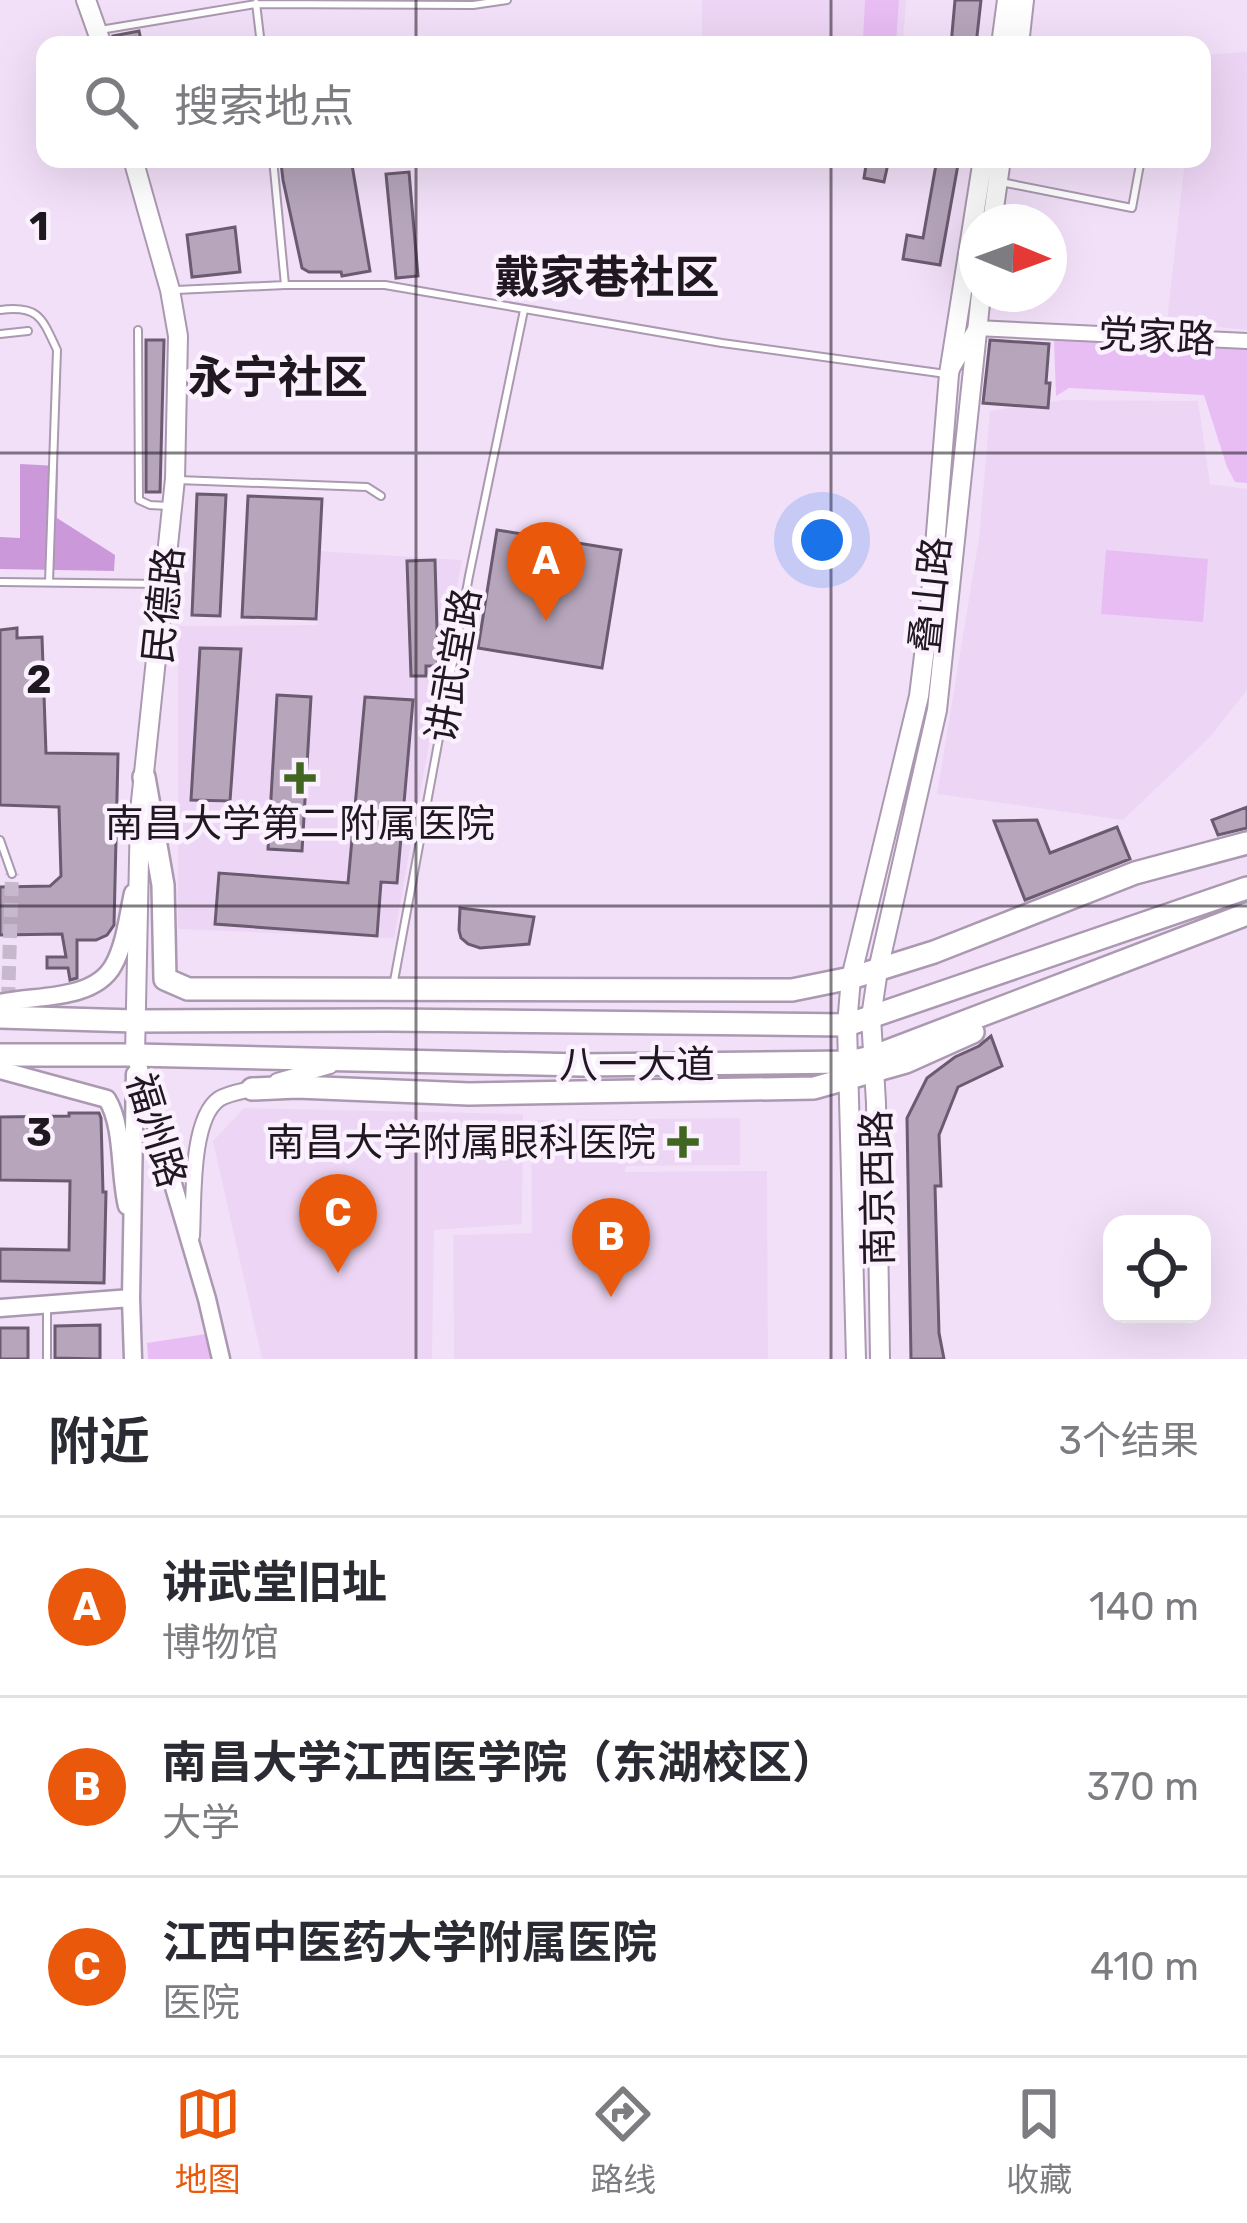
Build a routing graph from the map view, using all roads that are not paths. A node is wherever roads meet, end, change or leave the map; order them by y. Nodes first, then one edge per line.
1 (86, 0) edge
2 (508, 0) edge
3 (1007, 0) edge
4 (1024, 0) edge
5 (256, 2) edge
6 (99, 36) edge
7 (109, 36) edge
8 (259, 36) edge
9 (1002, 36) edge
10 (1020, 36) edge
11 (136, 168) edge
12 (273, 168) edge
13 (982, 168) edge
14 (1000, 168) edge
15 (1140, 168) edge
16 (998, 182) junction
17 (995, 204) edge
18 (285, 285) junction
19 (170, 290) junction
20 (0, 310) edge
21 (524, 310) junction
22 (978, 312) edge
23 (976, 328) junction
24 (137, 330) dead end
25 (28, 331) dead end
26 (0, 334) edge
27 (1247, 340) edge
28 (950, 374) junction
29 (175, 479) junction
30 (380, 496) dead end
31 (172, 506) junction
32 (0, 582) edge
33 (49, 582) junction
34 (166, 584) junction
35 (144, 777) junction
36 (0, 840) edge
37 (1247, 843) edge
38 (139, 868) junction
39 (12, 874) dead end
40 (1247, 888) edge
41 (1247, 914) edge
42 (1247, 928) edge
43 (878, 970) junction
44 (851, 978) junction
45 (393, 989) junction
46 (0, 1003) edge
47 (0, 1017) edge
48 (871, 1017) junction
49 (387, 1020) junction
50 (134, 1021) junction
51 (847, 1025) junction
52 (0, 1055) edge
53 (135, 1055) junction
54 (352, 1060) junction
55 (873, 1064) junction
56 (0, 1070) edge
57 (848, 1070) junction
58 (252, 1088) junction
59 (133, 1230) junction
60 (192, 1247) junction
61 (131, 1298) junction
62 (47, 1304) junction
63 (0, 1308) edge
64 (884, 1353) edge
65 (47, 1359) edge
66 (134, 1359) edge
67 (221, 1359) edge
68 (856, 1359) edge

1 - 6 main road
2 - 5 lane
3 - 9 main road
4 - 10 main road
5 - 7 lane
5 - 8 lane
11 - 19 main road, 民德路
12 - 18 lane
13 - 28 main road, 叠山路
14 - 16 main road
15 - 16 lane
16 - 17 main road
18 - 19 lane
18 - 21 lane
19 - 29 main road, 民德路
20 - 33 lane
21 - 28 lane
21 - 45 lane, 讲武堂路
22 - 23 main road, 叠山路
23 - 27 street, 党家路
23 - 28 street
23 - 43 main road, 叠山路
24 - 31 lane
25 - 26 lane
28 - 44 main road, 叠山路
29 - 30 lane
29 - 31 main road, 民德路
31 - 34 main road, 民德路
32 - 33 lane
33 - 34 lane
34 - 35 main road, 民德路
35 - 38 main road, 民德路
35 - 45 highway
36 - 39 lane
37 - 43 highway
38 - 46 street
38 - 50 main road, 民德路
40 - 48 highway, 八一大道
41 - 55 highway, 八一大道
42 - 55 highway
43 - 44 highway
43 - 48 main road, 叠山路
44 - 45 highway
44 - 51 main road, 叠山路
45 - 49 lane, 讲武堂路
47 - 50 highway, 八一大道
48 - 51 highway, 八一大道
48 - 55 main road, 南京西路
49 - 50 highway, 八一大道
49 - 51 highway, 八一大道
50 - 53 main road, 民德路
51 - 57 main road, 南京西路
52 - 53 highway, 八一大道
53 - 54 highway, 八一大道
53 - 59 street, 福州路
53 - 60 street, 福州路
54 - 57 highway, 八一大道
54 - 58 street
55 - 57 highway, 八一大道
55 - 64 main road, 南京西路
56 - 59 street
57 - 58 highway
57 - 68 main road, 南京西路
58 - 60 street
59 - 61 street, 福州路
60 - 67 street, 福州路
61 - 62 street
61 - 66 street, 福州路
62 - 63 street
62 - 65 lane

